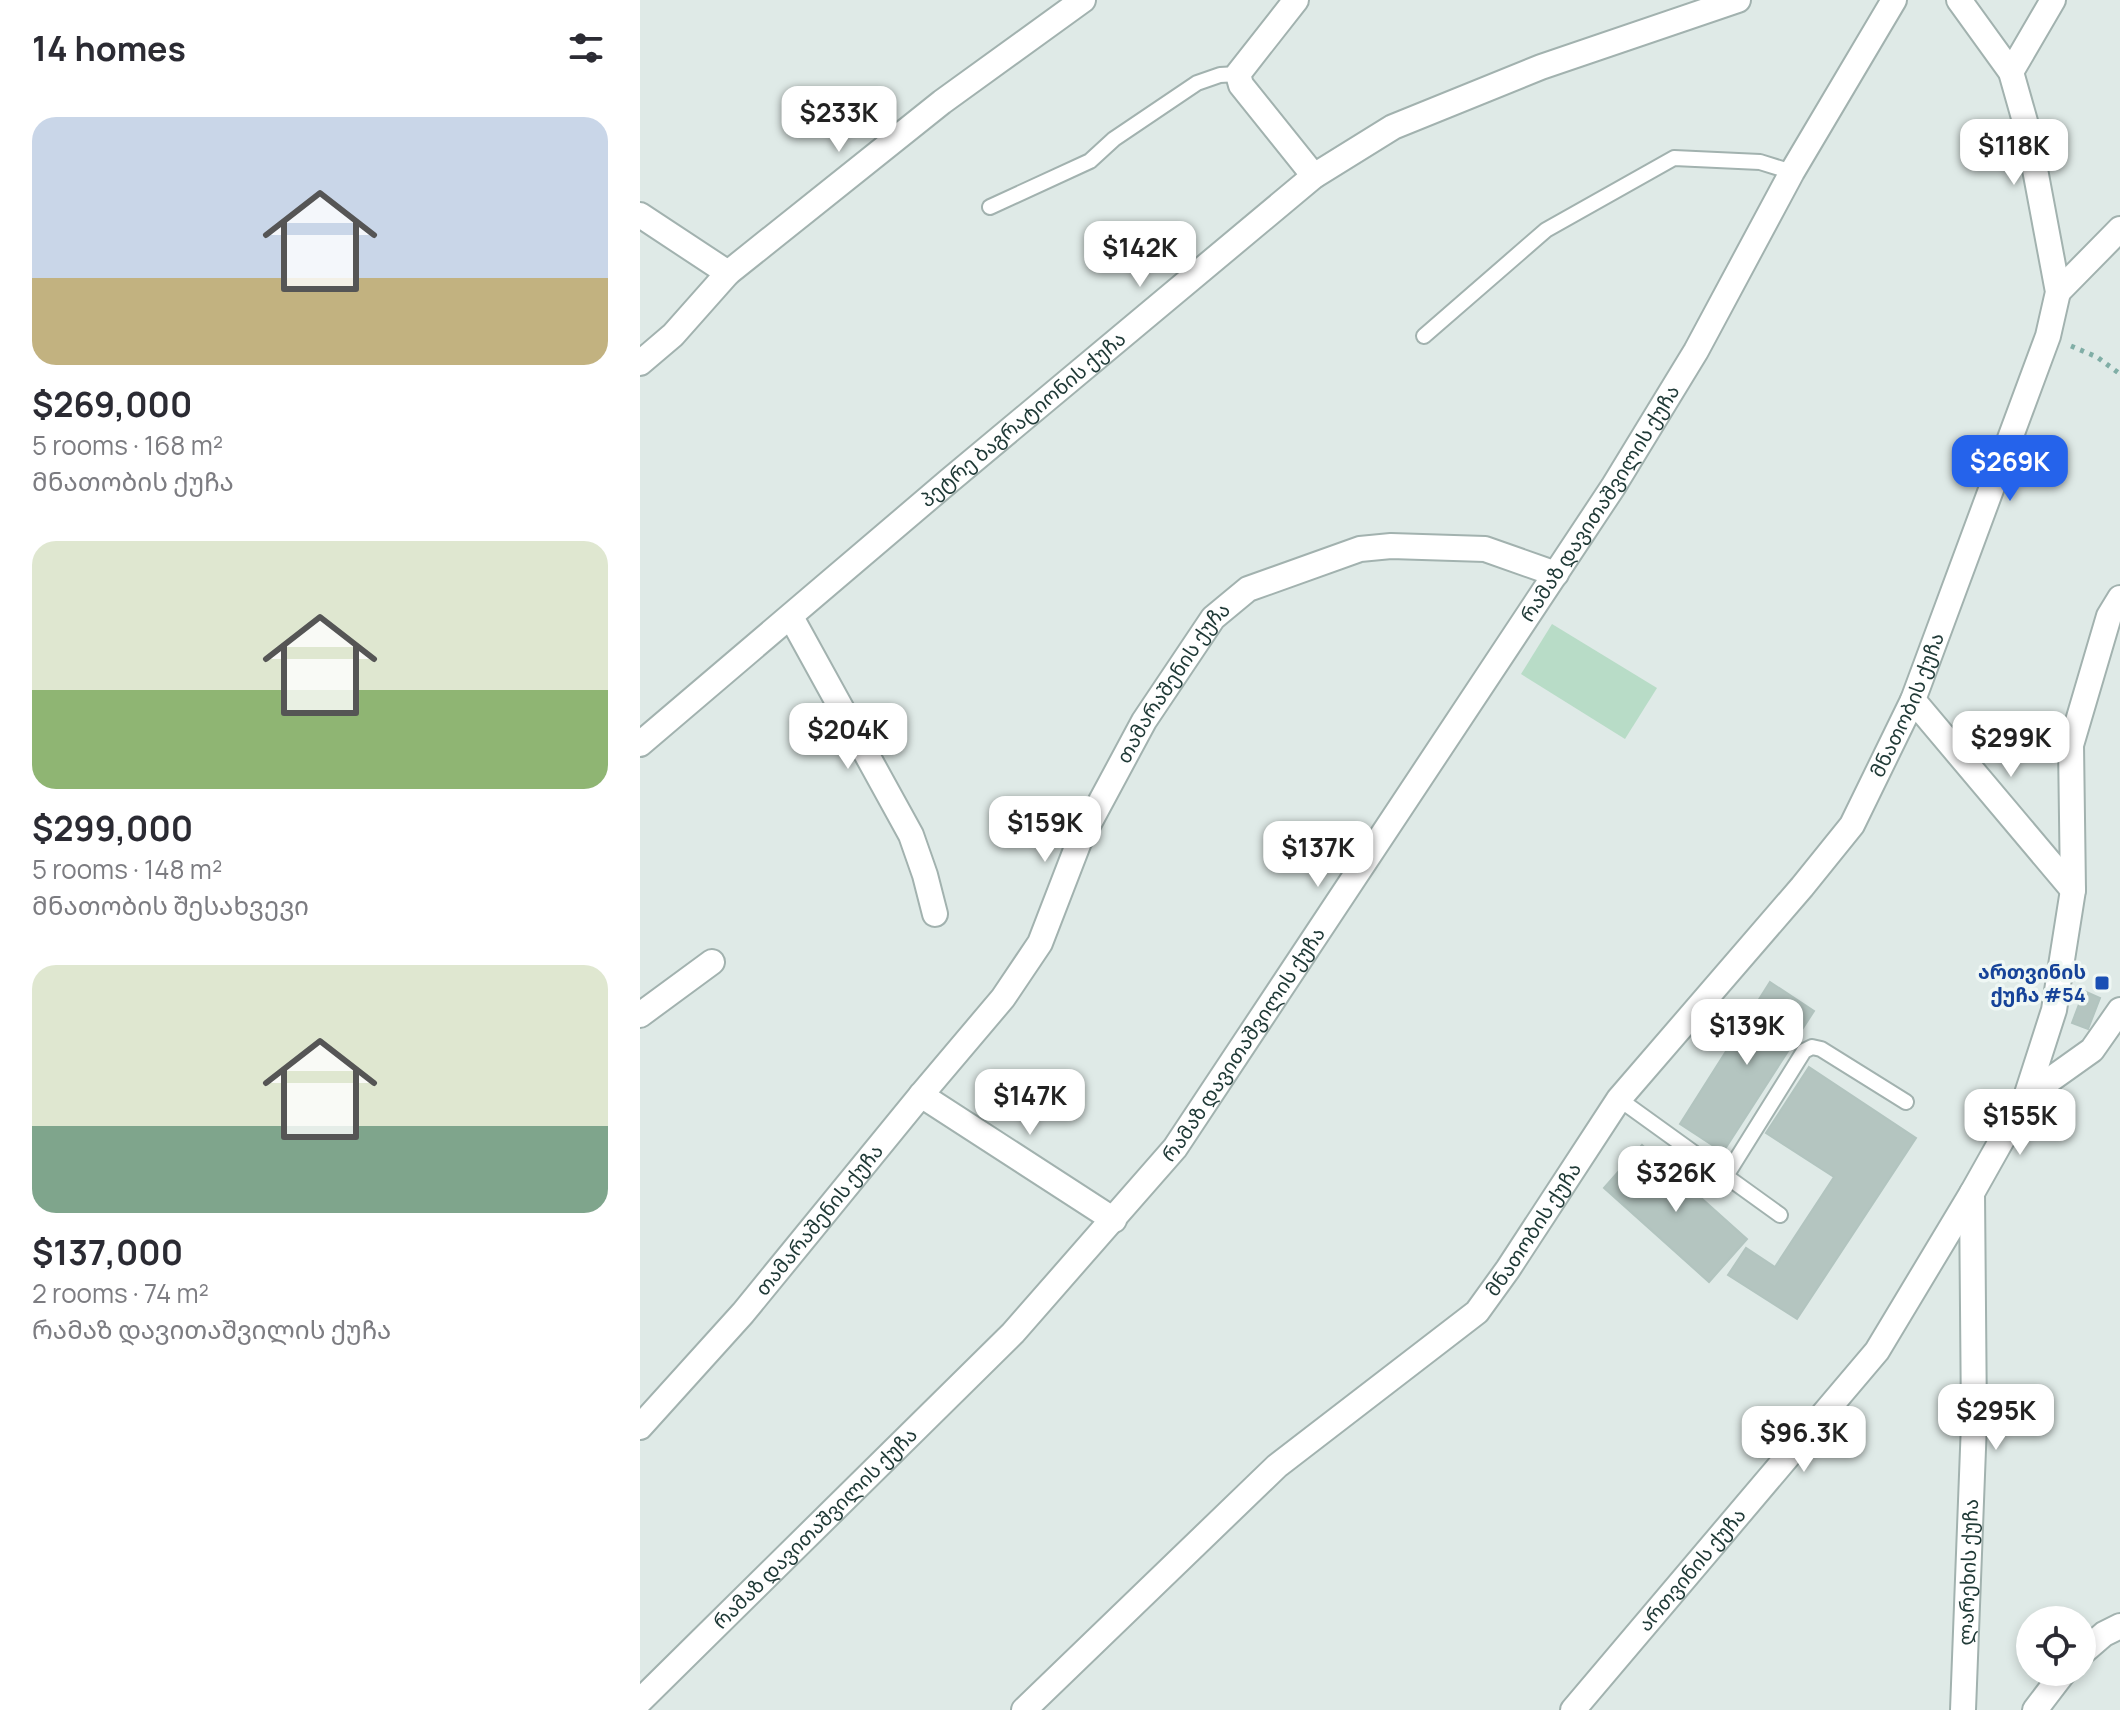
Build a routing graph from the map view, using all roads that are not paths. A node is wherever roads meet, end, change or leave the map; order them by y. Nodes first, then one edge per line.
1 (1083, 0) edge
2 (1296, 0) edge
3 (1738, 0) edge
4 (1894, 0) edge
5 (1959, 0) edge
6 (2053, 0) edge
7 (2011, 72) junction
8 (1238, 74) junction
9 (1792, 172) junction
10 (1314, 176) junction
11 (990, 207) dead end
12 (640, 215) edge
13 (2120, 229) edge
14 (728, 273) junction
15 (2058, 292) junction
16 (1424, 336) dead end
17 (640, 363) edge
18 (1556, 574) junction
19 (2120, 598) edge
20 (791, 617) junction
21 (1913, 700) junction
22 (640, 744) edge
23 (2073, 890) junction
24 (935, 914) dead end
25 (712, 962) dead end
26 (2120, 1010) edge
27 (640, 1015) edge
28 (921, 1095) junction
29 (2026, 1097) junction
30 (1619, 1099) junction
31 (1906, 1102) dead end
32 (1726, 1176) junction
33 (1972, 1193) junction
34 (1780, 1215) dead end
35 (1114, 1220) junction
36 (640, 1427) edge
37 (2120, 1626) edge
38 (2096, 1641) edge
39 (2053, 1686) edge
40 (640, 1701) edge
41 (1024, 1710) edge
42 (1573, 1710) edge
43 (1963, 1710) edge
44 (2035, 1710) edge

1 - 14 street
2 - 8 street
3 - 10 street, პეტრე ბაგრატიონის ქუჩა
4 - 9 street, რამაზ დავითაშვილის ქუჩა
5 - 7 street
6 - 7 street
7 - 15 street
8 - 10 street
8 - 11 lane
9 - 16 lane
9 - 18 street, რამაზ დავითაშვილის ქუჩა
10 - 20 street, პეტრე ბაგრატიონის ქუჩა
12 - 14 street
13 - 15 street
14 - 17 street
15 - 21 street, მნათობის ქუჩა
18 - 28 street, თამარაშენის ქუჩა
18 - 35 street, რამაზ დავითაშვილის ქუჩა
19 - 23 street
20 - 22 street, პეტრე ბაგრატიონის ქუჩა
20 - 24 street
21 - 23 street
21 - 30 street, მნათობის ქუჩა
23 - 29 street
25 - 27 street
26 - 29 street
28 - 35 street
28 - 36 street, თამარაშენის ქუჩა
29 - 33 street, ართვინის ქუჩა
30 - 32 lane
30 - 41 street, მნათობის ქუჩა
31 - 32 lane
32 - 34 lane
33 - 42 street, ართვინის ქუჩა
33 - 43 street, ლარეხის ქუჩა
35 - 40 street, რამაზ დავითაშვილის ქუჩა
37 - 38 street
39 - 44 street

